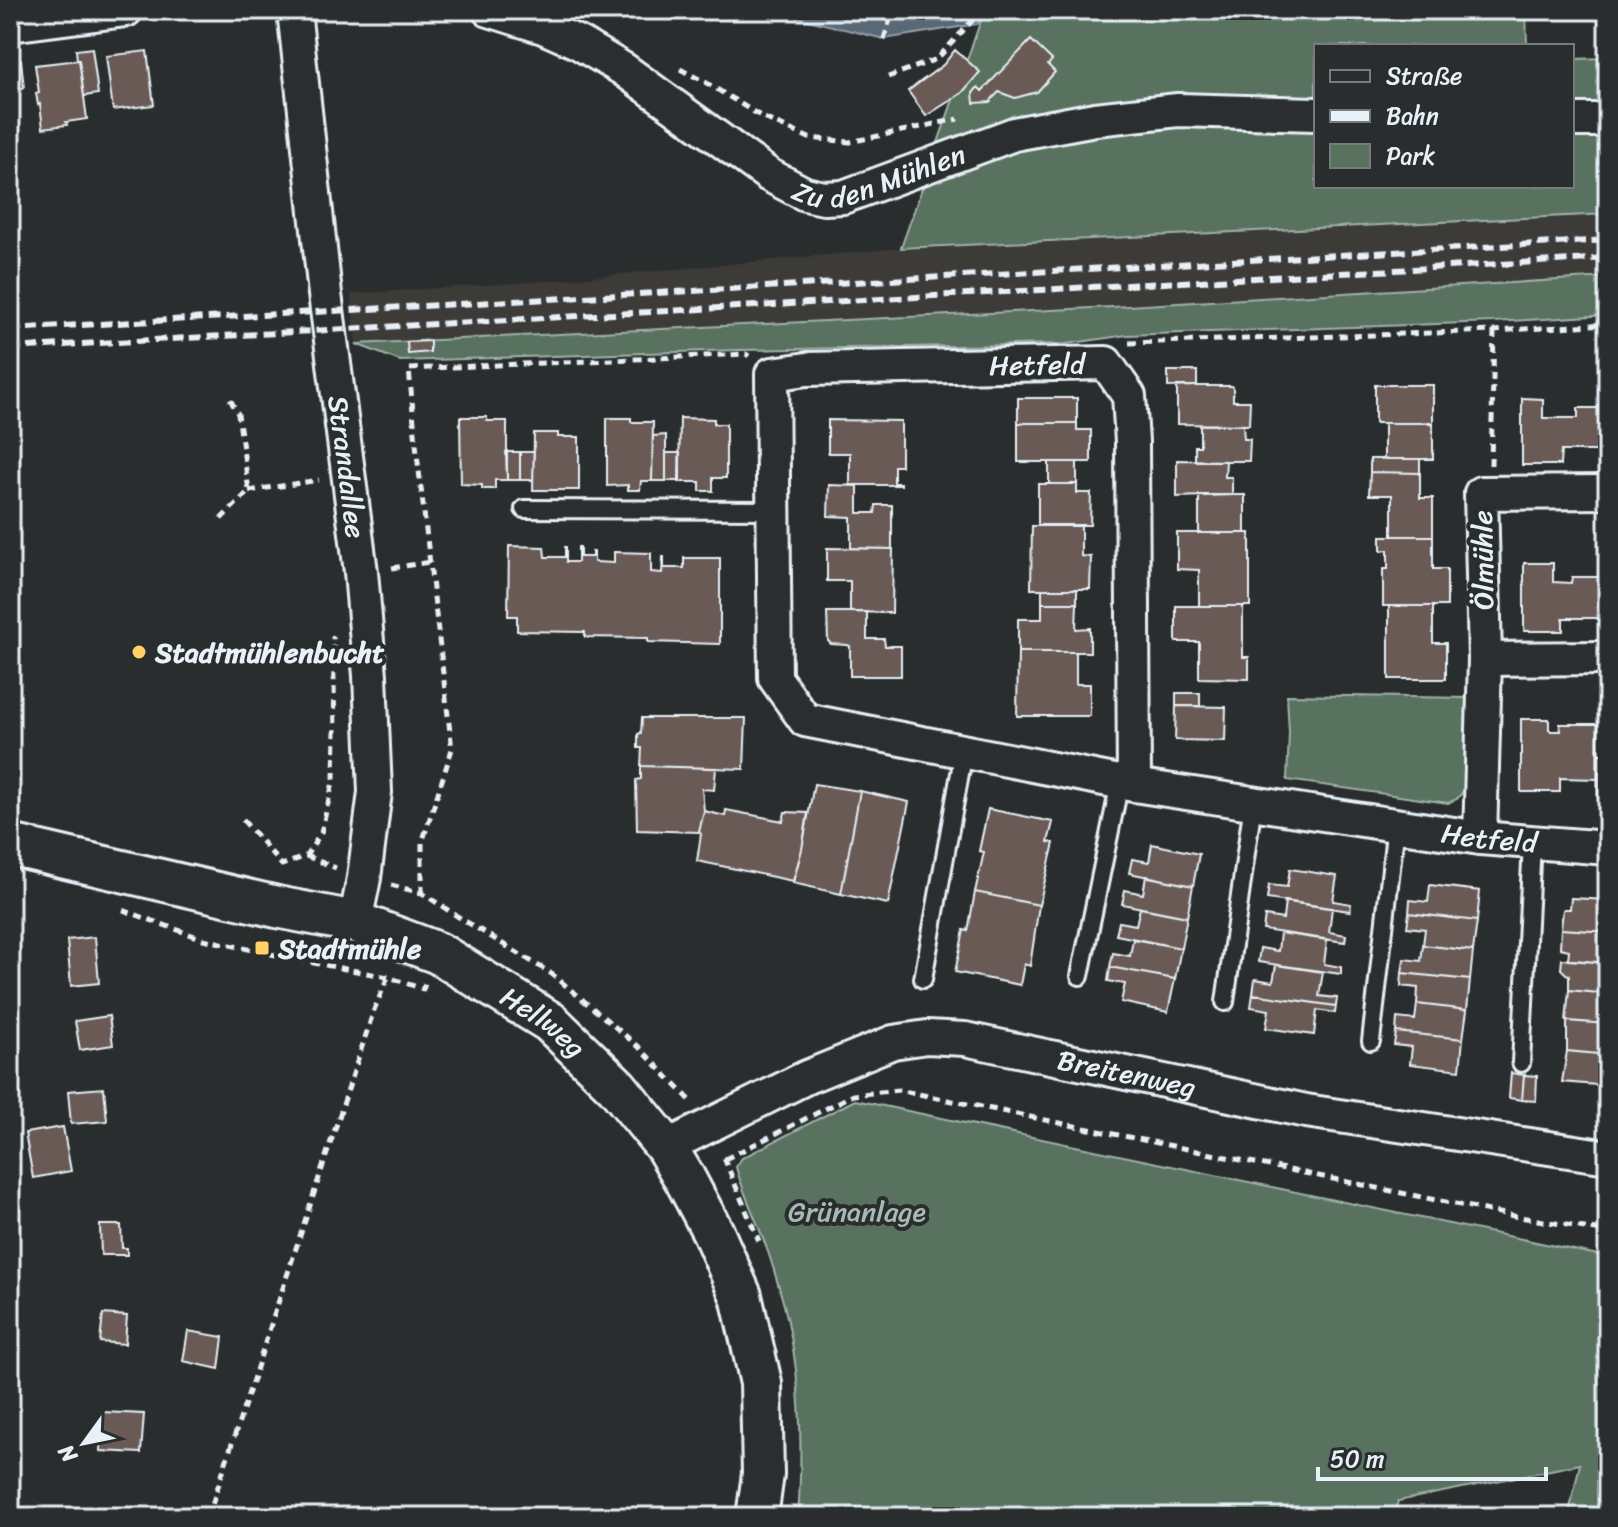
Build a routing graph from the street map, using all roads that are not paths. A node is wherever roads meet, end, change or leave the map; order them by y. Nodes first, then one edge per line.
1 (126, 10) edge
2 (294, 10) edge
3 (489, 10) edge
4 (10, 25) edge
5 (1314, 114) edge
6 (1574, 120) edge
7 (1608, 120) edge
8 (1608, 492) edge
9 (524, 509) dead end
10 (774, 510) junction
11 (1608, 658) edge
12 (1485, 659) junction
13 (964, 751) junction
14 (1127, 784) junction
15 (1253, 803) junction
16 (1396, 825) junction
17 (1480, 838) junction
18 (1532, 842) junction
19 (10, 845) edge
20 (1608, 848) edge
21 (355, 922) junction
22 (1080, 976) dead end
23 (923, 979) dead end
24 (1225, 1002) dead end
25 (1371, 1041) dead end
26 (1521, 1063) dead end
27 (666, 1147) junction
28 (1608, 1157) edge
29 (757, 1517) edge

1 - 4 street
2 - 21 street, Strandallee
3 - 5 street, Zu den Mühlen
6 - 7 street
8 - 12 street, Ölmühle
9 - 10 lane
10 - 13 street, Hetfeld
10 - 14 street, Hetfeld
11 - 12 street
12 - 17 street, Ölmühle
13 - 14 street, Hetfeld
13 - 23 lane
14 - 15 street, Hetfeld
14 - 22 lane
15 - 16 street, Hetfeld
15 - 24 lane
16 - 17 street, Hetfeld
16 - 25 lane
17 - 18 street, Hetfeld
18 - 20 street, Hetfeld
18 - 26 lane
19 - 21 street, Hellweg
21 - 27 street, Hellweg
27 - 28 street, Breitenweg
27 - 29 street, Hellweg

